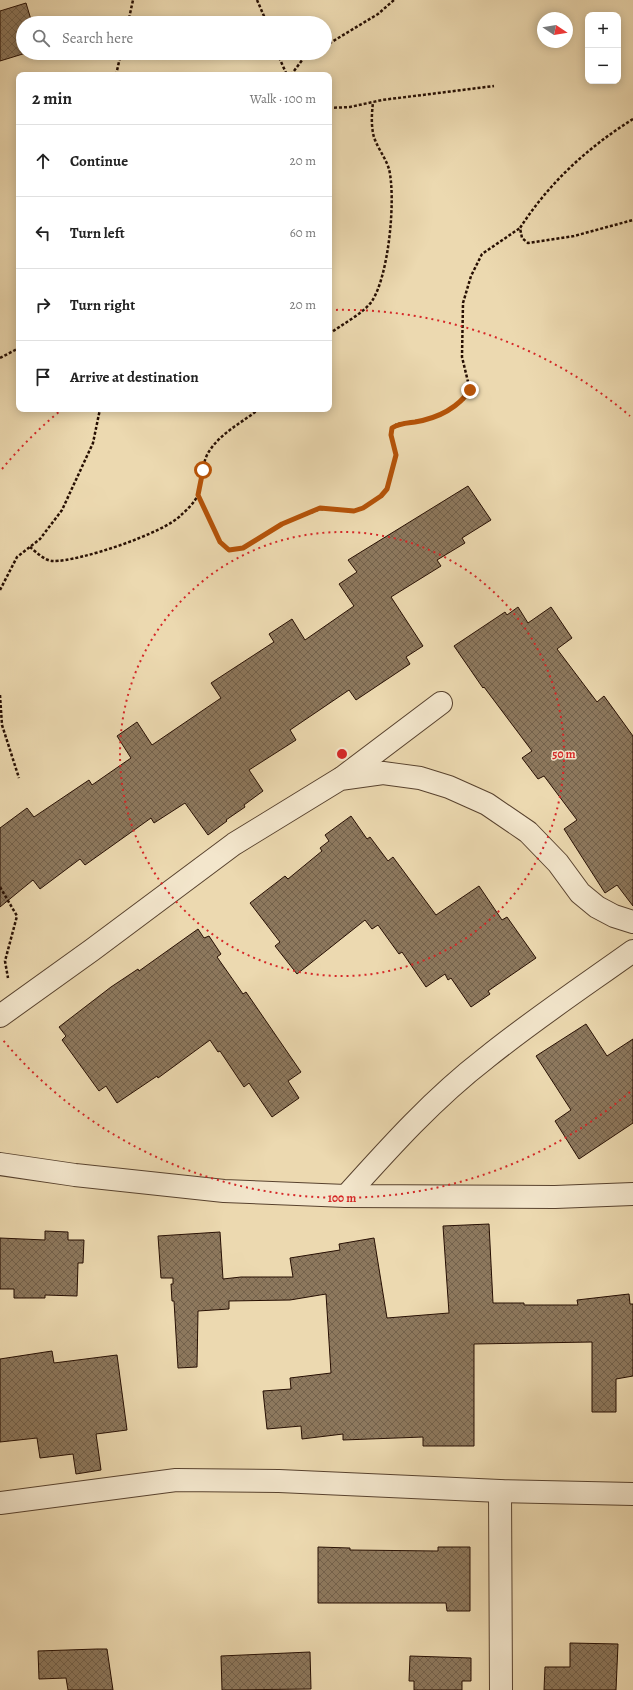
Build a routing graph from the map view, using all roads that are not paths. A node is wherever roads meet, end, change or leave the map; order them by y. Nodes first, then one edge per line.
1 (440, 704) dead end
2 (340, 779) junction
3 (633, 922) edge
4 (633, 951) edge
5 (6, 1011) edge
6 (0, 1164) edge
7 (633, 1194) edge
8 (346, 1196) junction
9 (500, 1491) junction
10 (633, 1494) edge
11 (0, 1503) edge
12 (500, 1690) edge

1 - 2 street
2 - 3 street
2 - 5 street
4 - 8 street
6 - 8 street
7 - 8 street
9 - 10 street
9 - 11 street
9 - 12 street

